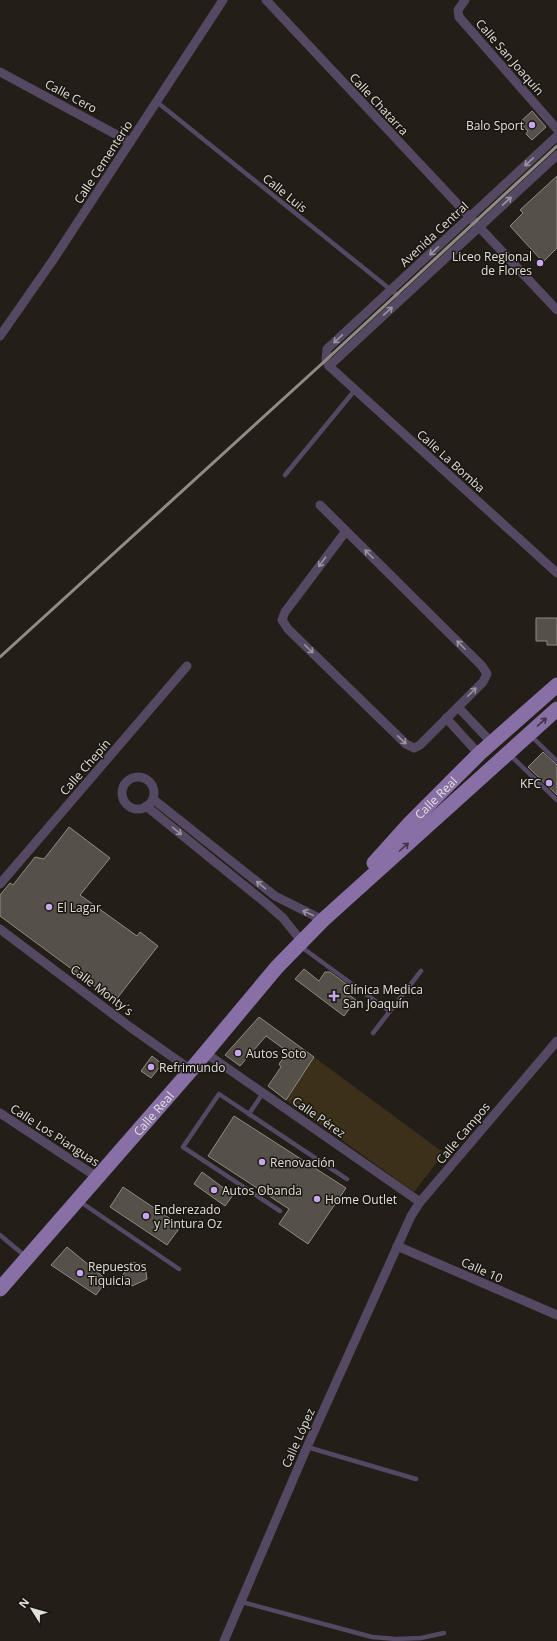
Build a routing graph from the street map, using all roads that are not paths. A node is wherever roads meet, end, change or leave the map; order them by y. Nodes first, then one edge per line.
1 (223, 0) edge
2 (266, 0) edge
3 (465, 0) edge
4 (0, 72) edge
5 (156, 102) junction
6 (557, 128) edge
7 (557, 136) edge
8 (130, 142) junction
9 (557, 155) edge
10 (474, 223) junction
11 (391, 290) junction
12 (401, 298) junction
13 (557, 310) edge
14 (0, 336) edge
15 (329, 366) junction
16 (355, 390) junction
17 (285, 475) dead end
18 (320, 505) dead end
19 (346, 531) junction
20 (557, 573) edge
21 (187, 666) dead end
22 (557, 685) edge
23 (458, 707) junction
24 (557, 709) edge
25 (446, 718) junction
26 (528, 734) junction
27 (491, 742) junction
28 (507, 753) junction
29 (479, 754) junction
30 (557, 761) edge
31 (153, 798) junction
32 (557, 800) edge
33 (146, 806) junction
34 (218, 850) junction
35 (211, 859) junction
36 (0, 884) edge
37 (275, 896) junction
38 (268, 904) junction
39 (323, 920) junction
40 (0, 929) edge
41 (300, 943) junction
42 (421, 970) dead end
43 (389, 1011) junction
44 (373, 1033) dead end
45 (557, 1041) edge
46 (204, 1052) junction
47 (191, 1070) junction
48 (263, 1093) junction
49 (0, 1113) edge
50 (249, 1114) junction
51 (97, 1177) junction
52 (347, 1180) dead end
53 (77, 1200) junction
54 (420, 1202) junction
55 (280, 1211) dead end
56 (0, 1236) edge
57 (397, 1246) junction
58 (28, 1258) junction
59 (179, 1269) dead end
60 (0, 1289) edge
61 (557, 1315) edge
62 (307, 1447) junction
63 (416, 1480) dead end
64 (242, 1602) junction
65 (444, 1633) dead end
66 (224, 1641) edge

1 - 5 street, Calle Cementerio
2 - 10 street, Calle Chatarra
3 - 6 street, Calle San Joaquín
4 - 8 street, Calle Cero
5 - 8 street, Calle Cementerio
5 - 11 lane, Calle Luis
7 -> 10 street, Avenida Central
8 - 14 street, Calle Cementerio
10 -> 9 street, Avenida Central
10 -> 11 street, Avenida Central
10 - 12 street, Avenida Central
10 - 13 street, Calle Chatarra
11 - 12 lane, Calle Luis
11 -> 15 street, Avenida Central
15 -> 12 street, Avenida Central
15 - 16 street, Calle La Bomba
16 - 17 lane
16 - 20 street, Calle La Bomba
18 - 19 street
23 -> 19 street
19 -> 25 street
21 - 36 street, Calle Chepín
22 - 27 main road, Calle Real
23 - 25 street
23 - 27 street
26 -> 24 main road, Calle Real
25 - 29 street
26 - 28 main road, Calle Real
26 - 30 lane
27 - 29 main road, Calle Real
28 - 32 lane
39 -> 28 main road, Calle Real
29 - 39 main road, Calle Real
31 - 33 street
31 - 33 street
31 - 34 street
33 -> 35 street
34 - 35 street
37 -> 34 street
35 - 38 street
37 - 38 street
39 -> 37 street
38 - 41 street
39 - 41 main road, Calle Real
40 - 47 street, Calle Monty´s
41 - 43 lane
41 - 46 main road, Calle Real
42 - 43 lane
43 - 44 lane
45 - 54 street, Calle Campos
46 - 47 main road, Calle Real
46 - 48 street, Calle Pérez
47 - 51 main road, Calle Real
48 - 50 lane
48 - 54 street, Calle Pérez
49 - 51 street, Calle Los Pianguas
50 - 52 lane
50 - 55 lane
51 - 53 main road, Calle Real
53 - 58 main road, Calle Real
53 - 59 lane
54 - 57 street, Calle Campos
56 - 58 lane
57 - 61 street, Calle 10
57 - 62 street, Calle López
58 - 60 main road, Calle Real
62 - 63 lane
62 - 64 street, Calle López
64 - 65 lane
64 - 66 street, Calle López

